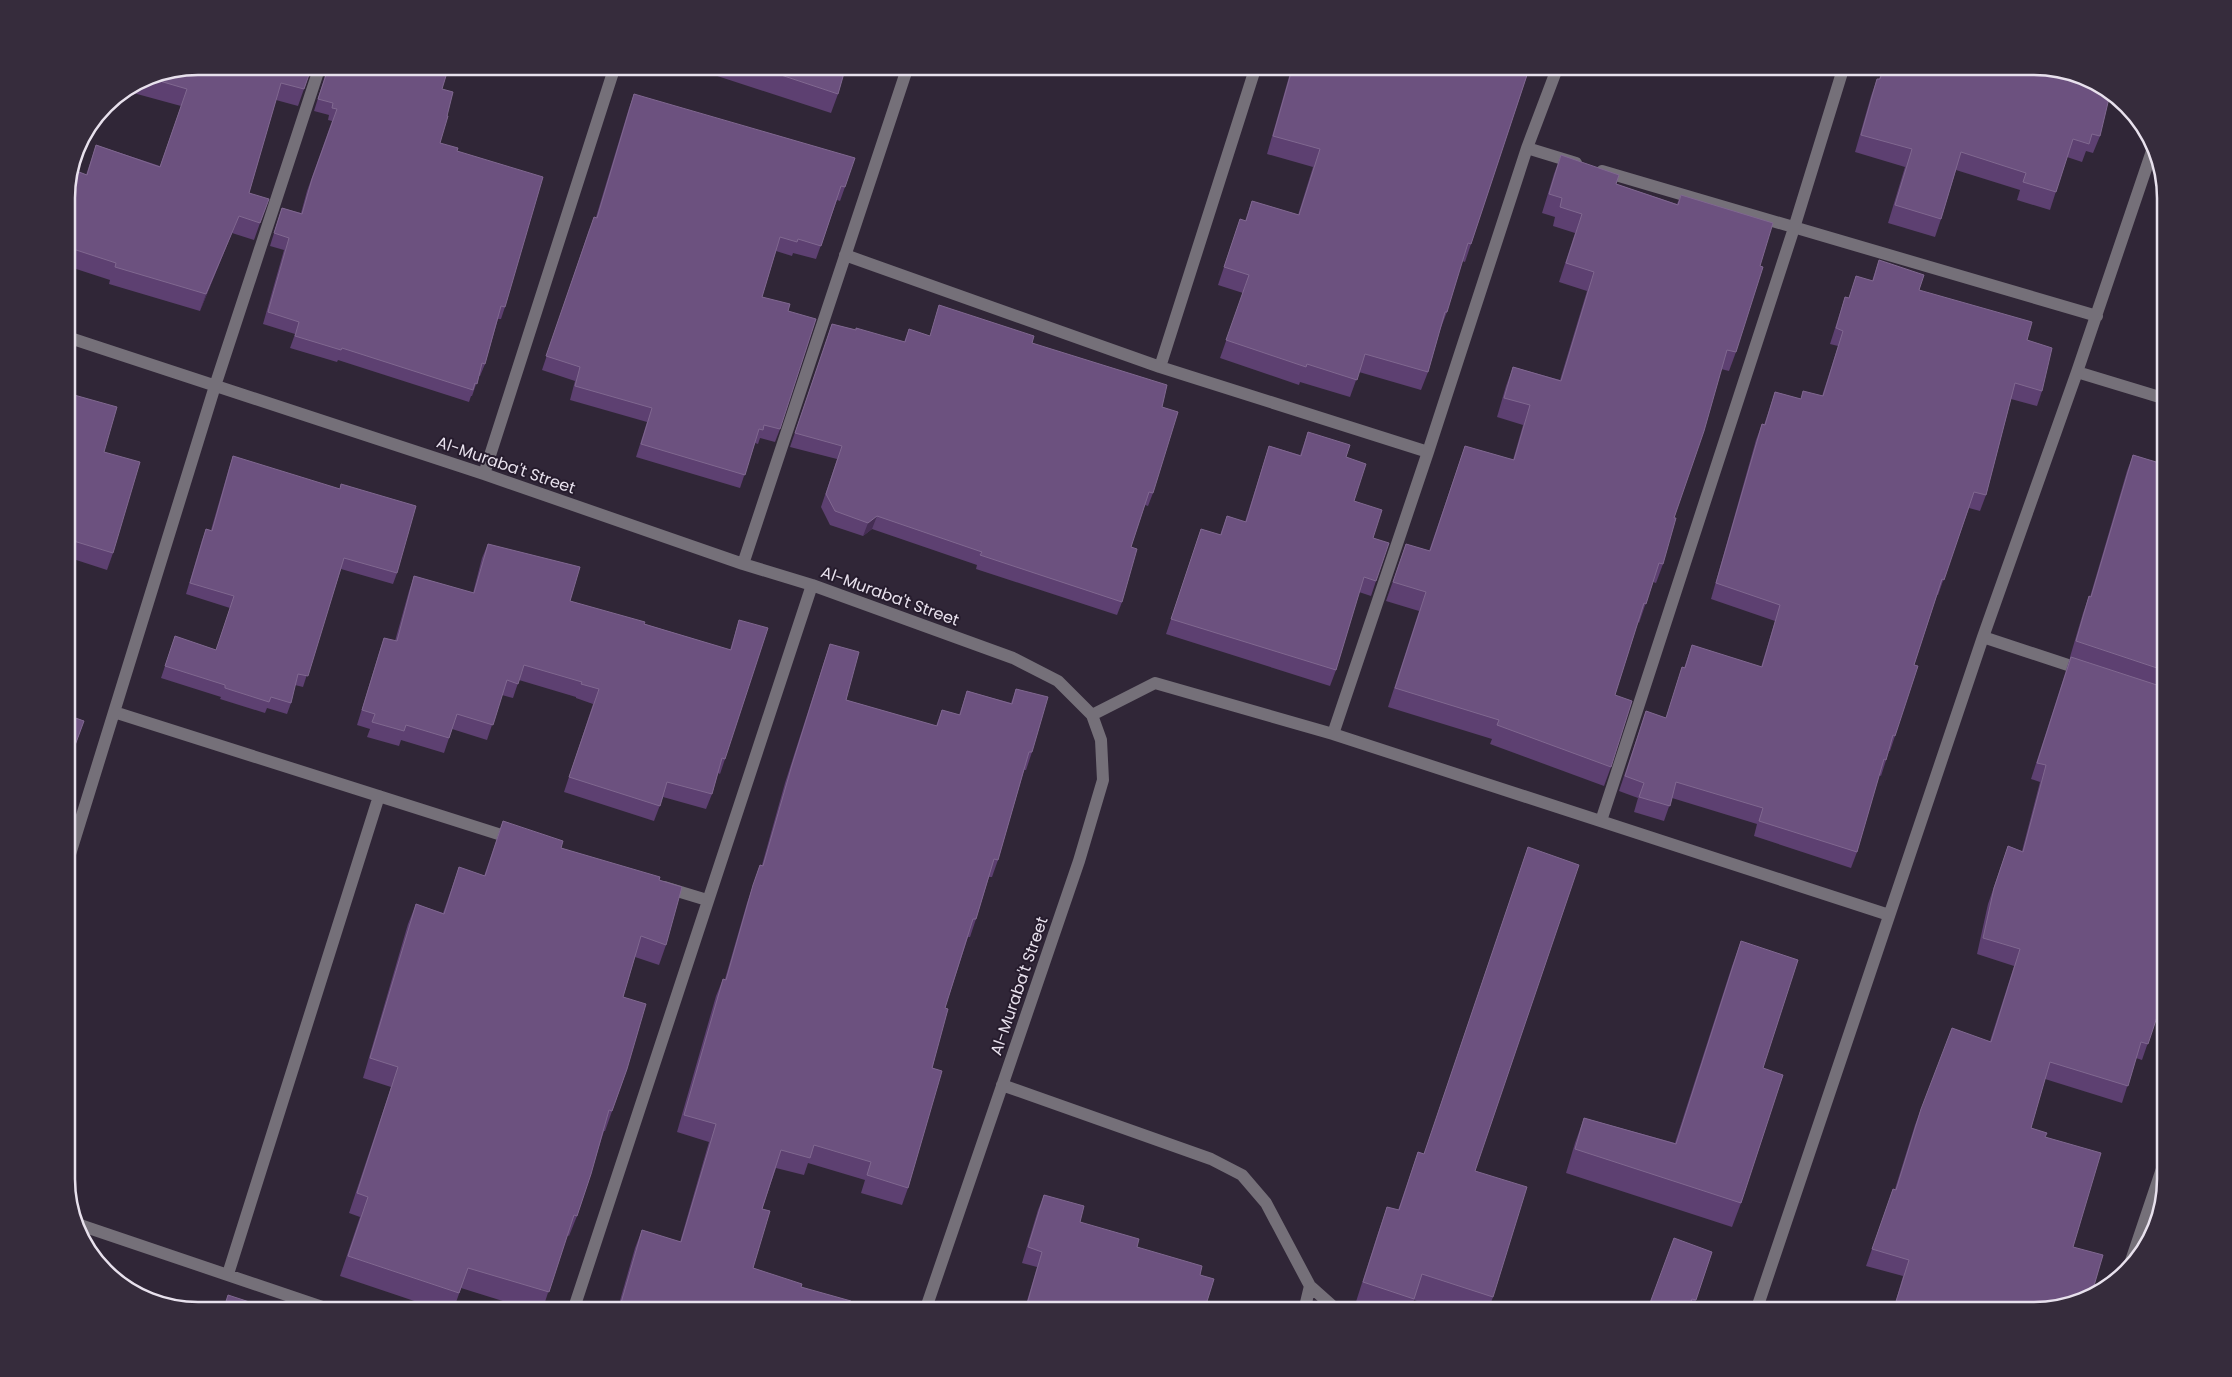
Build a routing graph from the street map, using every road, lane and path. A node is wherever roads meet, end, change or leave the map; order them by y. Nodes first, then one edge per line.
1 (317, 75) edge
2 (612, 75) edge
3 (905, 75) edge
4 (1253, 75) edge
5 (1554, 75) edge
6 (1841, 75) edge
7 (1526, 148) junction
8 (2150, 157) edge
9 (1794, 228) junction
10 (845, 255) junction
11 (2097, 316) junction
12 (75, 341) edge
13 (1160, 367) junction
14 (2077, 372) junction
15 (215, 386) junction
16 (2157, 396) edge
17 (1428, 452) junction
18 (484, 474) junction
19 (743, 564) junction
20 (812, 585) junction
21 (1983, 638) junction
22 (2093, 674) edge
23 (114, 712) junction
24 (1092, 715) junction
25 (1333, 734) junction
26 (379, 796) junction
27 (1601, 821) junction
28 (75, 836) edge
29 (529, 844) edge
30 (651, 882) edge
31 (707, 900) junction
32 (1889, 916) junction
33 (1002, 1085) junction
34 (2155, 1200) edge
35 (2152, 1212) edge
36 (84, 1226) edge
37 (2138, 1246) edge
38 (228, 1274) junction
39 (1310, 1286) junction
40 (308, 1302) edge
41 (576, 1302) edge
42 (928, 1302) edge
43 (1306, 1302) edge
44 (1328, 1302) edge
45 (1759, 1302) edge

1 - 15 street
2 - 18 street
3 - 10 street
4 - 13 street
5 - 7 street
6 - 9 street
7 - 9 street
7 - 17 street
8 - 11 street
9 - 11 street
9 - 27 street
10 - 13 street
10 - 19 street
11 - 14 street
12 - 15 street, Al-Muraba't Street
13 - 17 street
14 - 16 street
14 - 21 street
15 - 18 street, Al-Muraba't Street
15 - 23 street
17 - 25 street
18 - 19 street, Al-Muraba't Street
19 - 20 street, Al-Muraba't Street
20 - 24 street, Al-Muraba't Street
20 - 31 street
21 - 22 street
21 - 32 street
23 - 26 street
23 - 28 street
24 - 25 street
24 - 33 street, Al-Muraba't Street
25 - 27 street
26 - 29 street
26 - 38 street
27 - 32 street
30 - 31 street
31 - 41 street
32 - 45 street
33 - 39 street
33 - 42 street, Al-Muraba't Street
34 - 35 street
35 - 37 street
36 - 38 street
38 - 40 street
39 - 43 street
39 - 44 street

